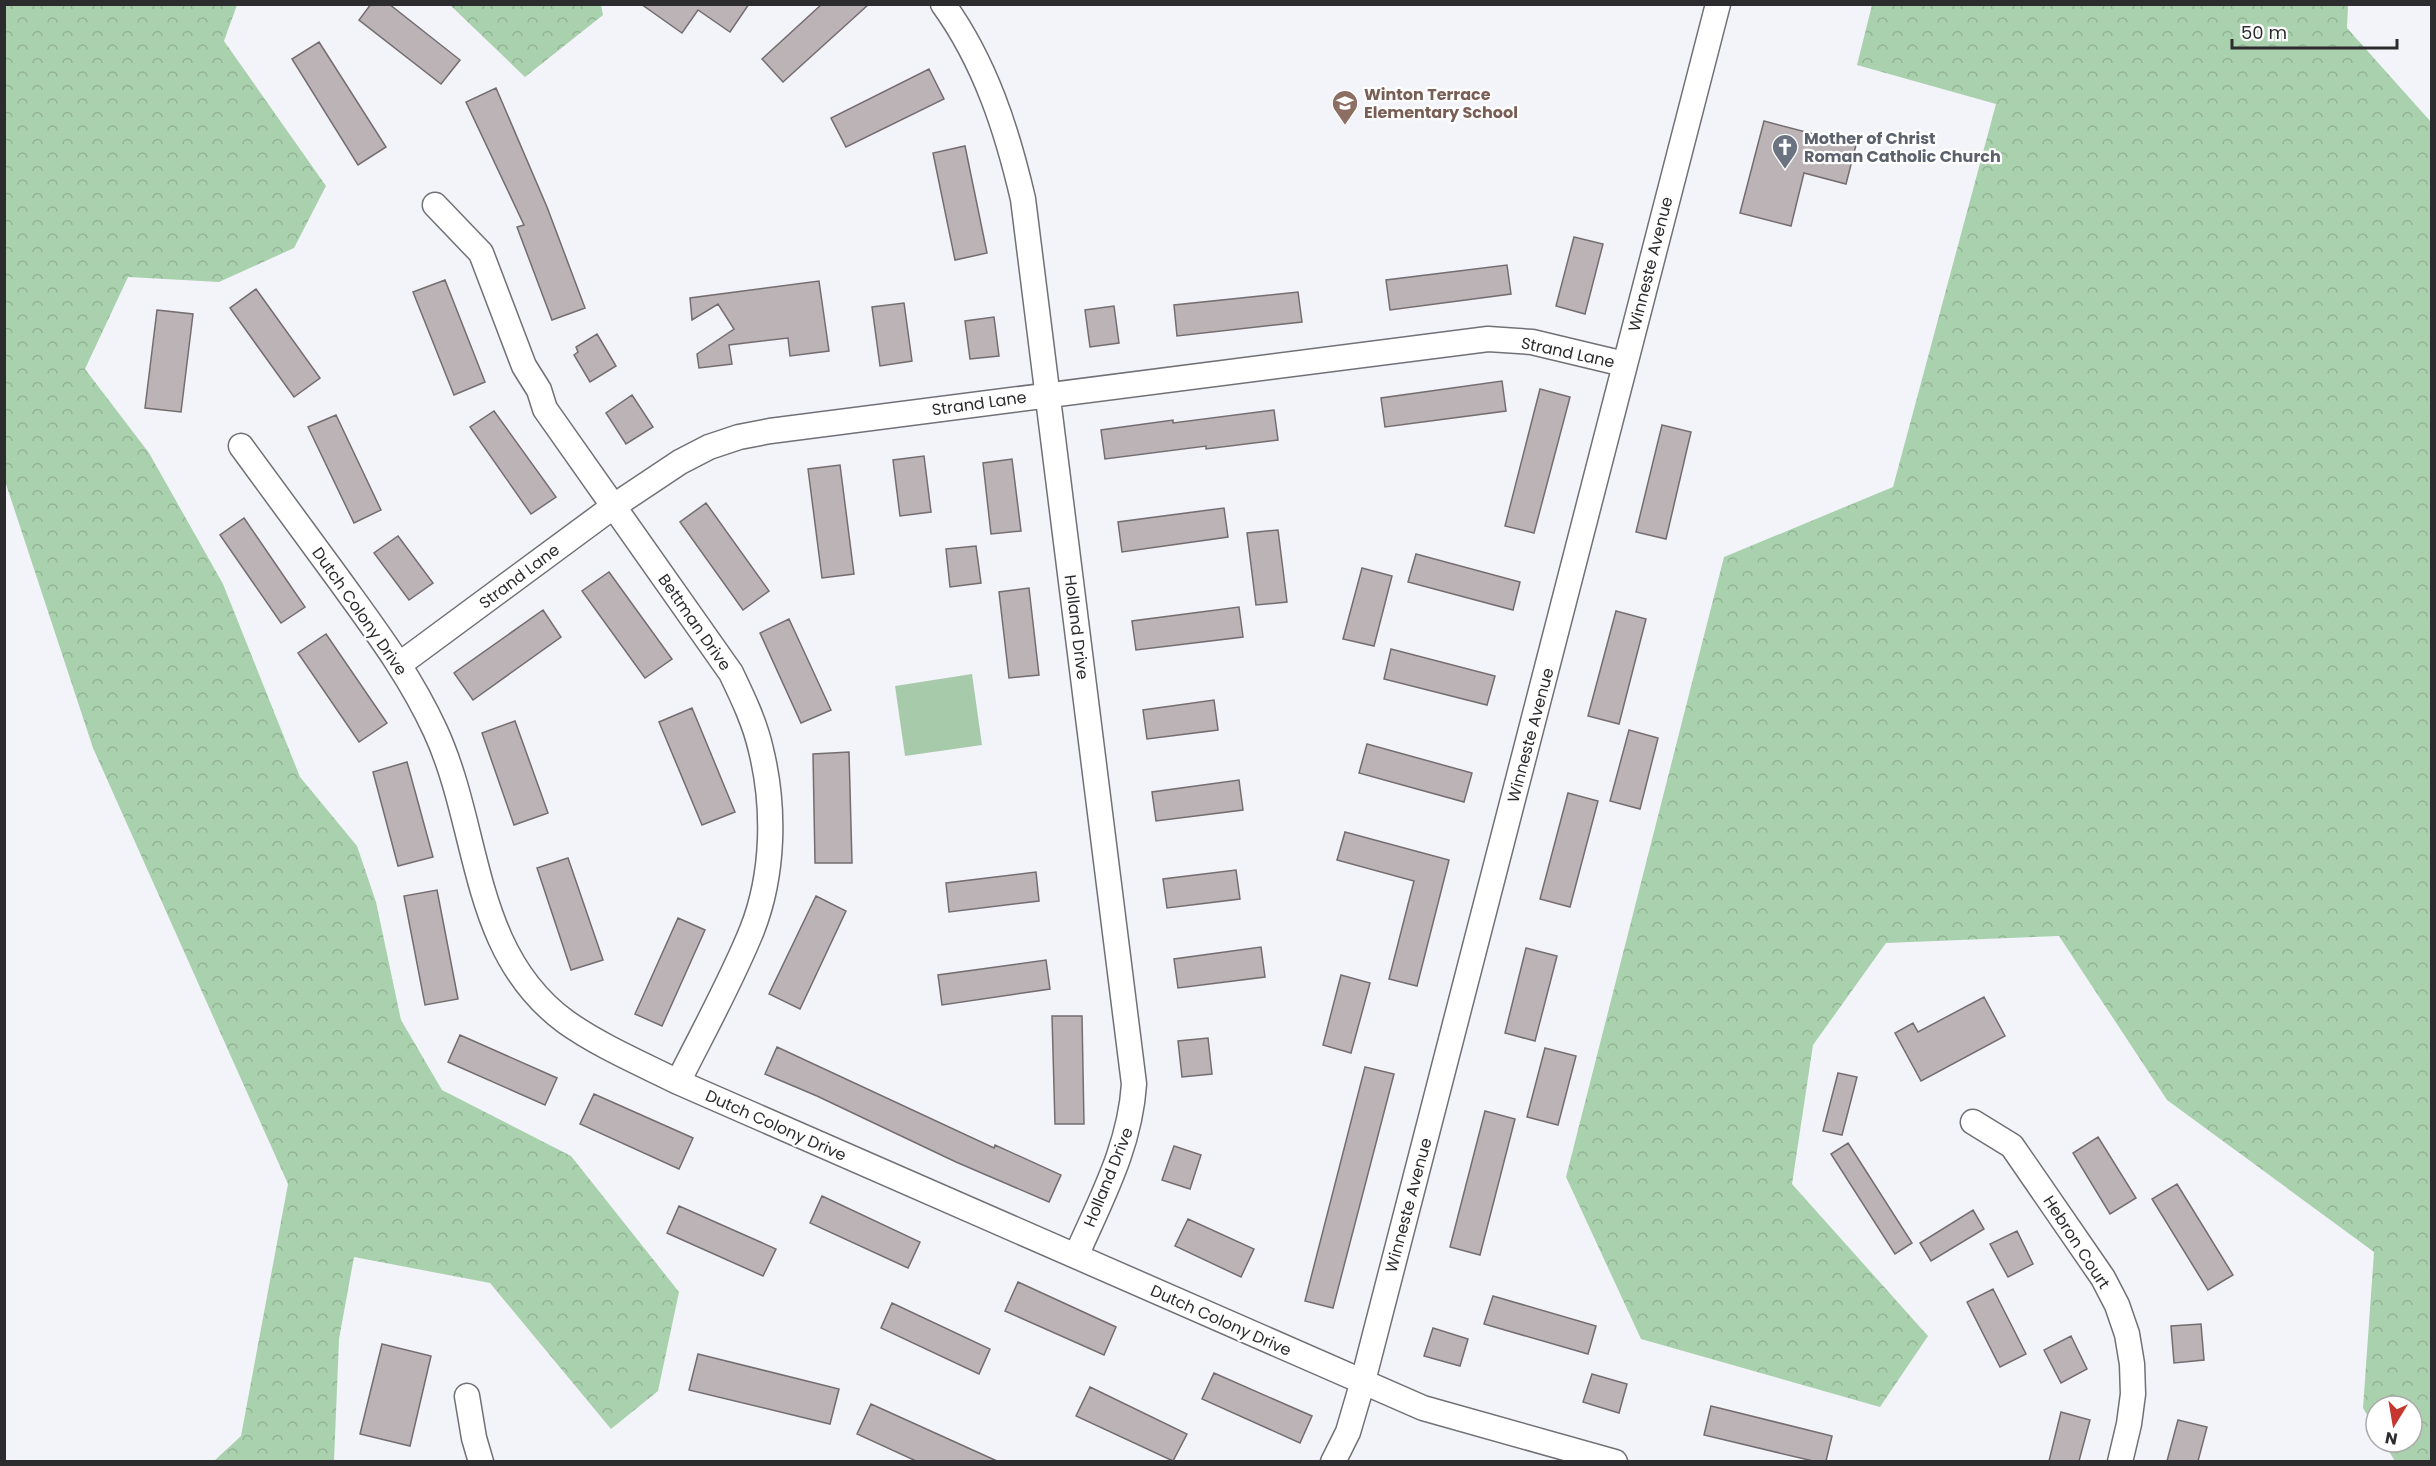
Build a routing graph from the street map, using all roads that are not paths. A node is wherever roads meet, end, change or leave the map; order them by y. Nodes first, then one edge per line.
1 (943, 4) edge
2 (1718, 4) edge
3 (435, 205) dead end
4 (1624, 364) junction
5 (1048, 394) junction
6 (241, 446) dead end
7 (614, 506) junction
8 (400, 664) junction
9 (678, 1082) junction
10 (1973, 1122) dead end
11 (1076, 1256) junction
12 (1363, 1381) junction
13 (467, 1396) dead end
14 (481, 1461) edge
15 (1333, 1461) edge
16 (1615, 1461) edge
17 (2120, 1461) edge

1 - 5 street, Holland Drive
2 - 4 street, Winneste Avenue
3 - 7 street, Bettman Drive
4 - 5 street, Strand Lane
4 - 12 street, Winneste Avenue
5 - 7 street, Strand Lane
5 - 11 street, Holland Drive
6 - 8 street, Dutch Colony Drive
7 - 8 street, Strand Lane
7 - 9 street, Bettman Drive
8 - 9 street, Dutch Colony Drive
9 - 11 street, Dutch Colony Drive
10 - 17 street, Hebron Court
11 - 12 street, Dutch Colony Drive
12 - 15 street, Winneste Avenue
12 - 16 street, Dutch Colony Drive
13 - 14 street

